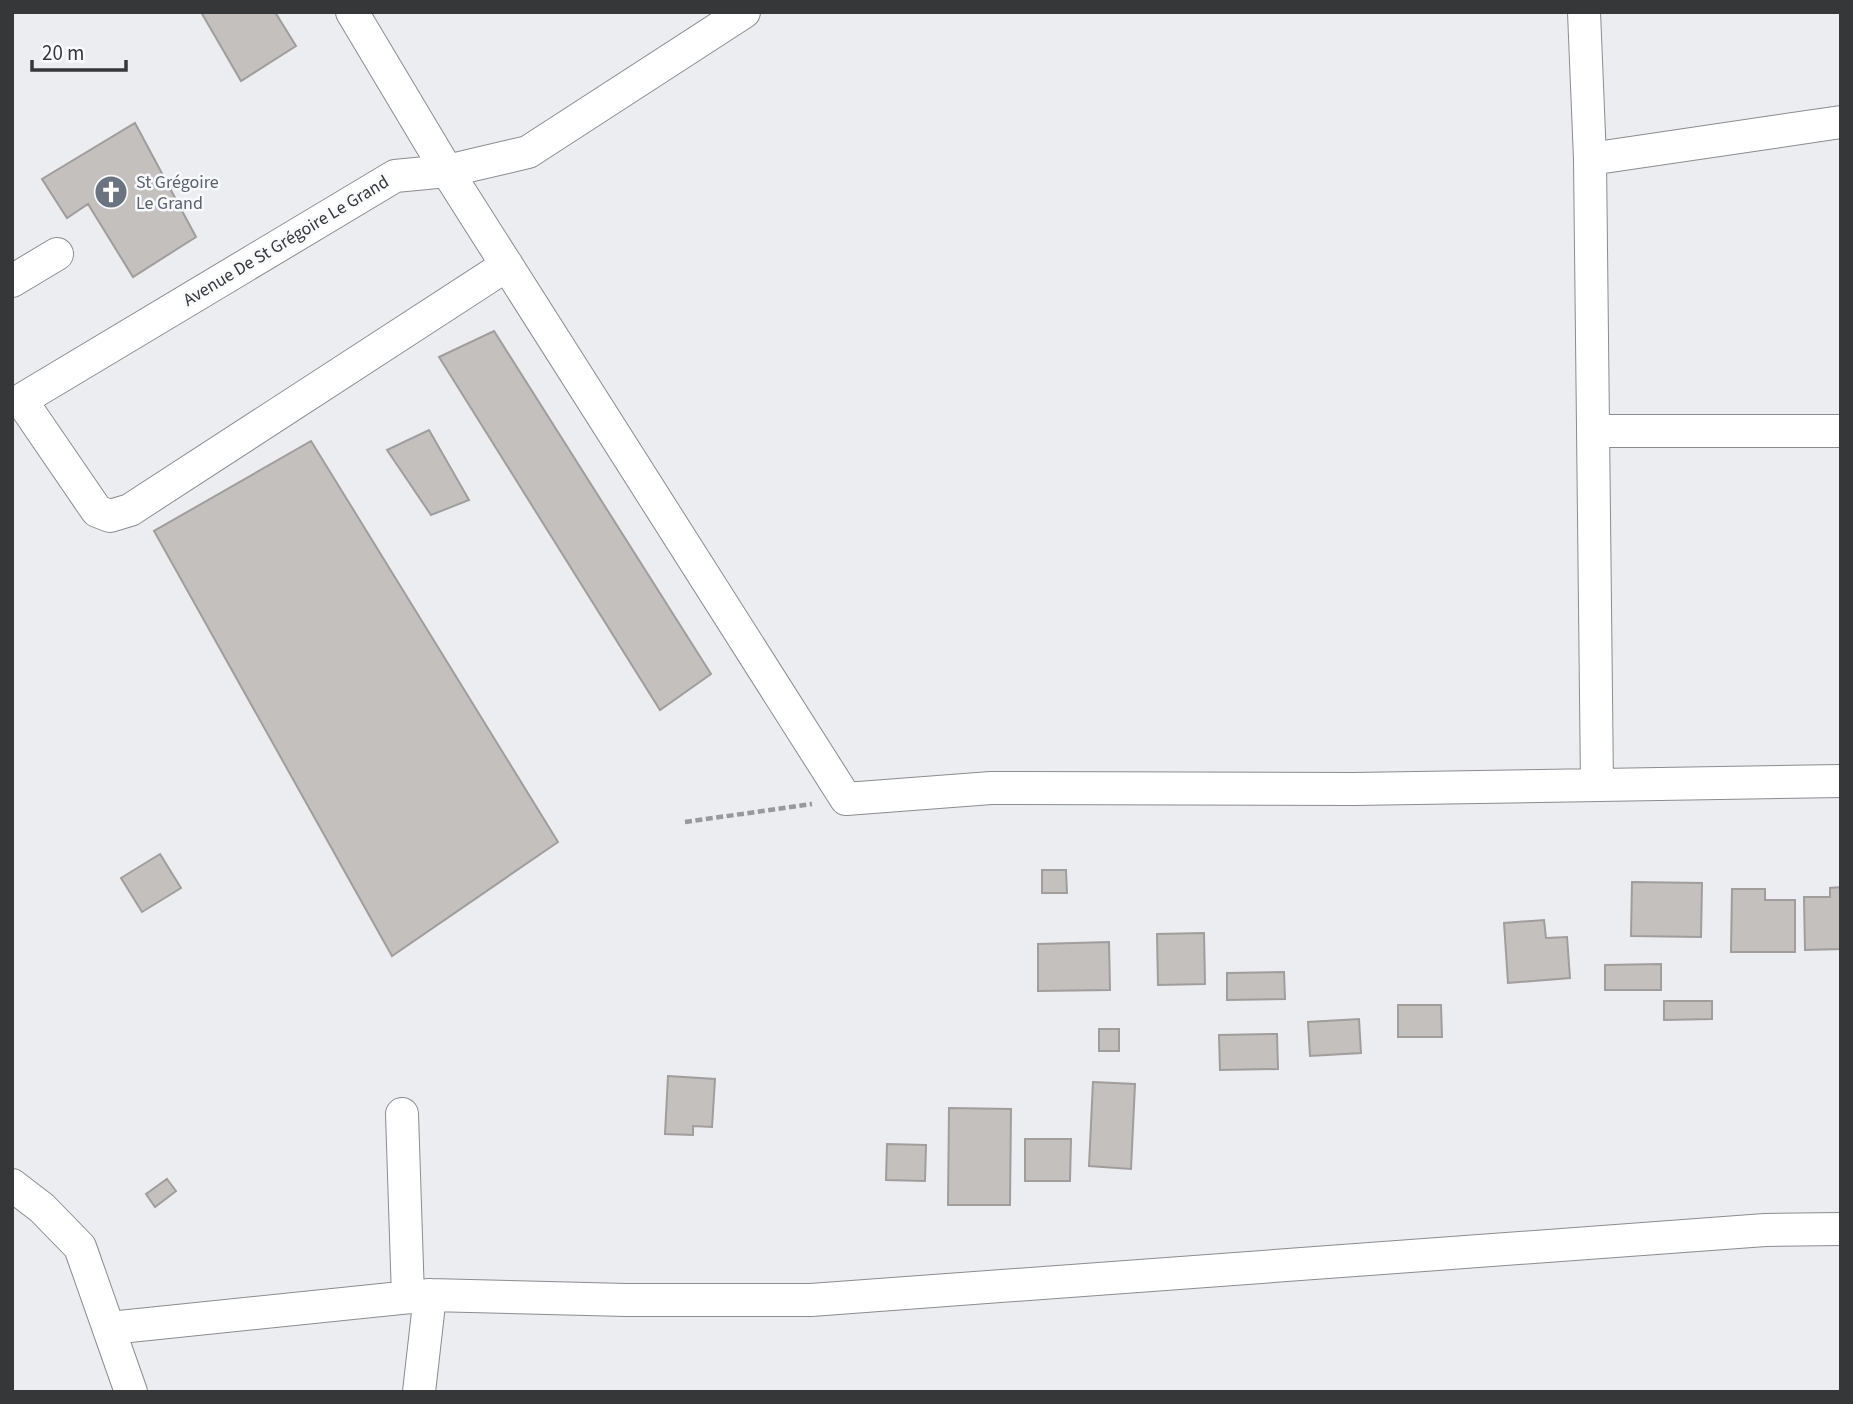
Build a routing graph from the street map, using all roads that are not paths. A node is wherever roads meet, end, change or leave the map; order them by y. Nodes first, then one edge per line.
1 (352, 12) edge
2 (744, 12) edge
3 (1584, 12) edge
4 (1841, 122) edge
5 (1590, 159) junction
6 (447, 171) junction
7 (57, 254) dead end
8 (507, 265) junction
9 (12, 281) edge
10 (1593, 431) junction
11 (1841, 431) edge
12 (1841, 781) edge
13 (1597, 785) junction
14 (402, 1114) dead end
15 (12, 1185) edge
16 (1841, 1228) edge
17 (419, 1296) junction
18 (110, 1328) junction
19 (131, 1392) edge
20 (419, 1392) edge

1 - 6 street
2 - 6 street, Avenue De St Grégoire Le Grand
3 - 5 street
4 - 5 street
5 - 10 street
6 - 8 street
6 - 8 street, Avenue De St Grégoire Le Grand
7 - 9 street
8 - 13 street
10 - 11 street
10 - 13 street
12 - 13 street
14 - 17 street
15 - 18 street
16 - 17 street
17 - 18 street
17 - 20 street
18 - 19 street

